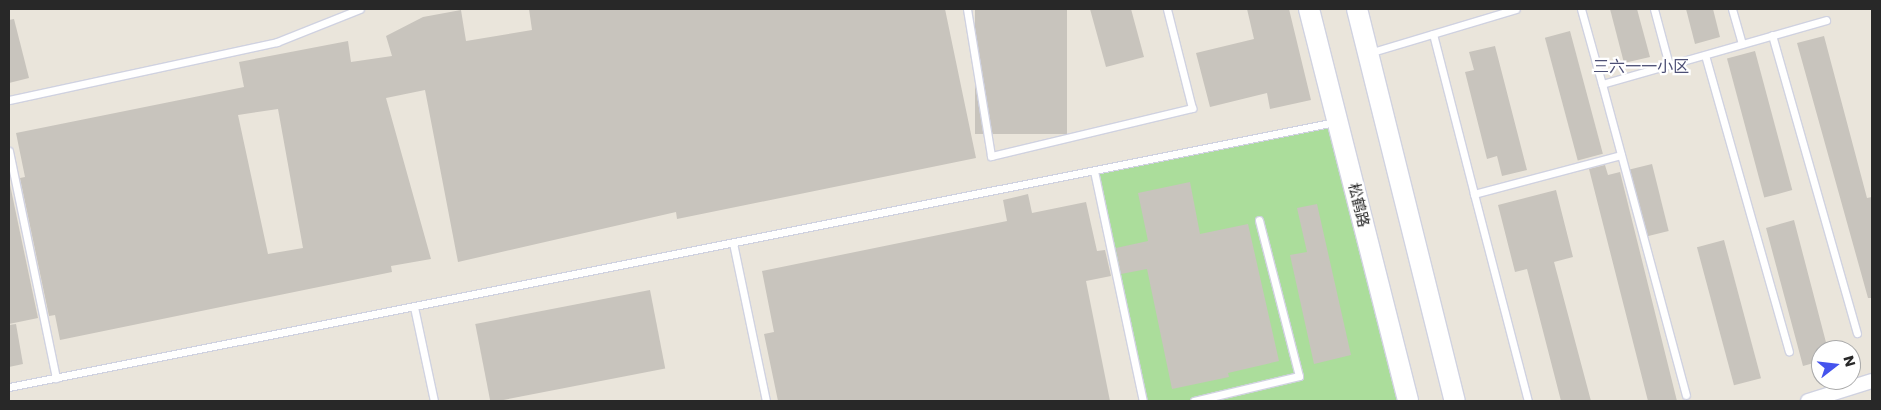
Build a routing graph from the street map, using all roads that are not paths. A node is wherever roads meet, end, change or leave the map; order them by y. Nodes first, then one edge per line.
1 (360, 9) edge
2 (967, 9) edge
3 (1167, 9) edge
4 (1309, 9) edge
5 (1357, 9) edge
6 (1516, 9) edge
7 (1581, 9) edge
8 (1654, 9) edge
9 (1732, 9) edge
10 (1497, 12) edge
11 (1826, 20) dead end
12 (1433, 34) junction
13 (1772, 35) junction
14 (1742, 44) junction
15 (1368, 53) junction
16 (1705, 54) junction
17 (1669, 65) junction
18 (1602, 84) junction
19 (9, 100) edge
20 (1338, 122) junction
21 (9, 151) edge
22 (1621, 155) junction
23 (1094, 171) junction
24 (1474, 194) junction
25 (1259, 220) dead end
26 (733, 243) junction
27 (414, 307) junction
28 (1857, 333) dead end
29 (1789, 351) dead end
30 (56, 378) junction
31 (1872, 380) edge
32 (9, 387) edge
33 (1686, 395) dead end
34 (434, 401) edge
35 (766, 401) edge
36 (1143, 401) edge
37 (1194, 401) edge
38 (1408, 401) edge
39 (1455, 401) edge
40 (1528, 401) edge
41 (1808, 401) edge

1 - 19 lane
2 - 3 lane
4 - 20 main road, 松鹤路
5 - 15 main road
6 - 10 lane
7 - 18 lane
8 - 17 lane
9 - 14 lane
10 - 12 lane
11 - 13 lane
12 - 15 lane
12 - 24 lane
13 - 14 lane
13 - 28 lane
14 - 16 lane
15 - 39 main road
16 - 17 lane
16 - 29 lane
17 - 18 lane
18 - 22 lane
20 - 23 lane
20 - 38 main road, 松鹤路
21 - 30 lane
22 - 24 lane
22 - 33 lane
23 - 26 lane
23 - 36 lane
24 - 40 lane
25 - 37 lane
26 - 27 lane
26 - 35 lane
27 - 30 lane
27 - 34 lane
30 - 32 lane
31 - 41 street

